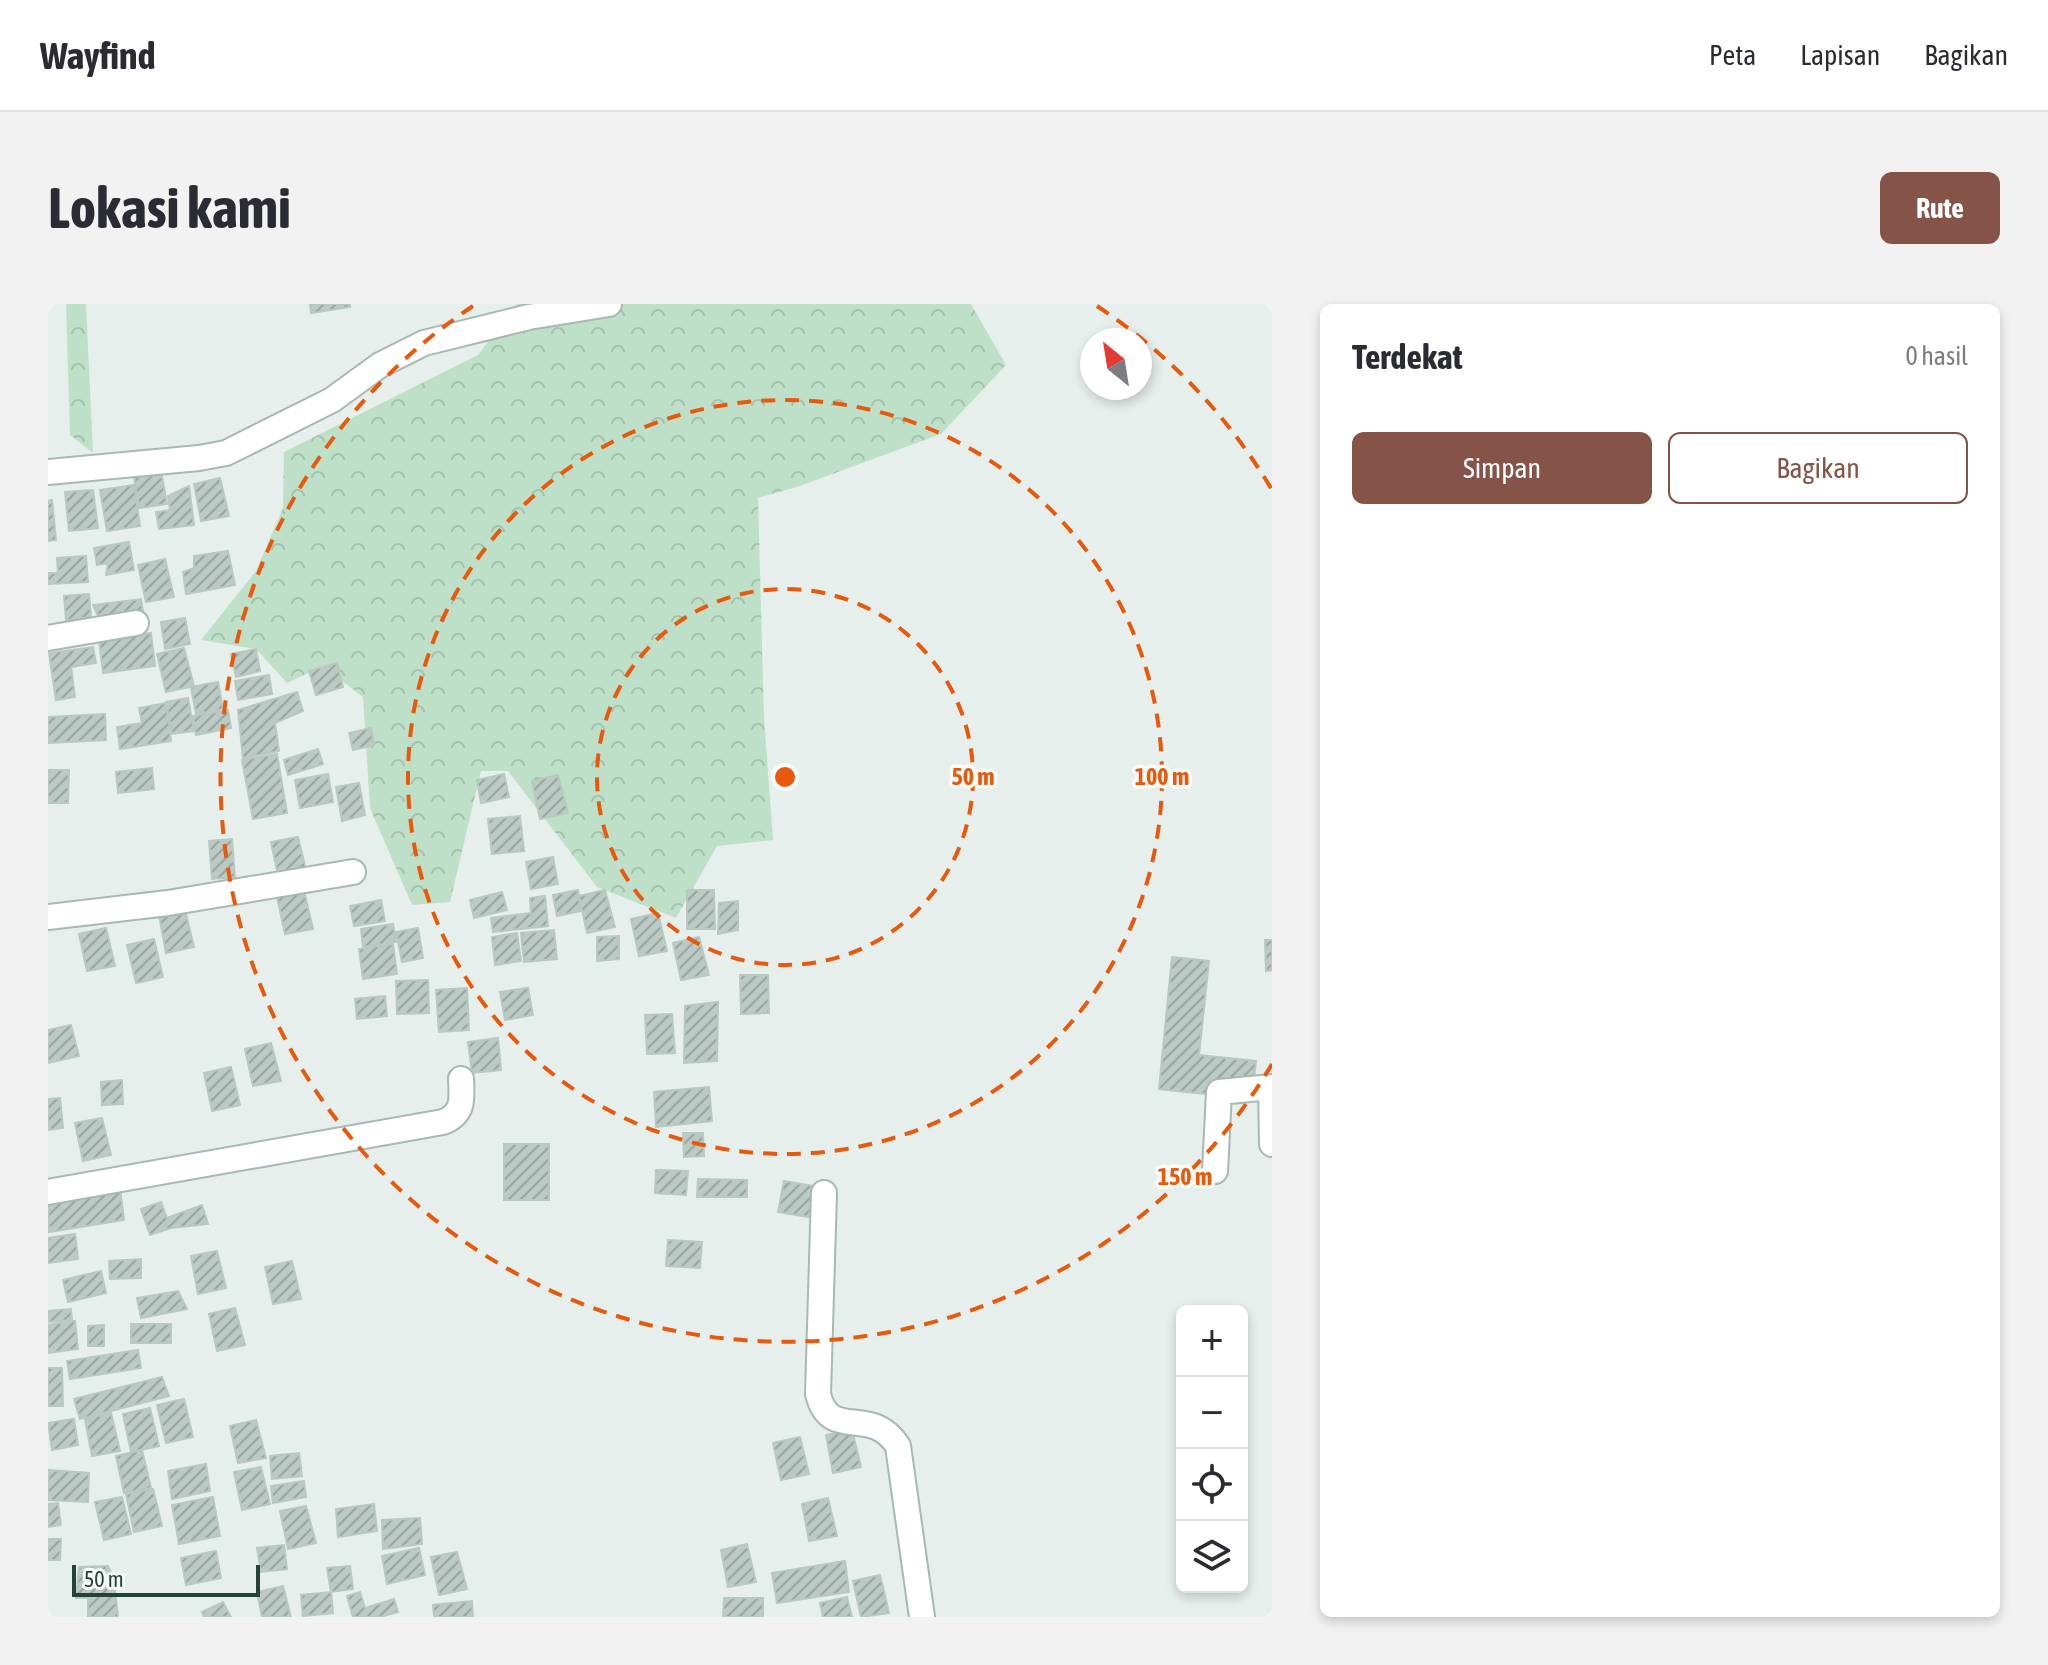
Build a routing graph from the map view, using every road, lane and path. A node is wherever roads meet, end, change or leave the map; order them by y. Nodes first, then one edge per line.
1 (609, 304) edge
2 (48, 472) edge
3 (136, 623) dead end
4 (48, 638) edge
5 (353, 872) dead end
6 (48, 917) edge
7 (461, 1079) dead end
8 (1271, 1088) edge
9 (1272, 1144) edge
10 (1215, 1171) dead end
11 (48, 1192) edge
12 (824, 1193) dead end
13 (922, 1617) edge

1 - 2 street
3 - 4 street
5 - 6 street
7 - 11 street
8 - 9 street
8 - 10 street
12 - 13 street

